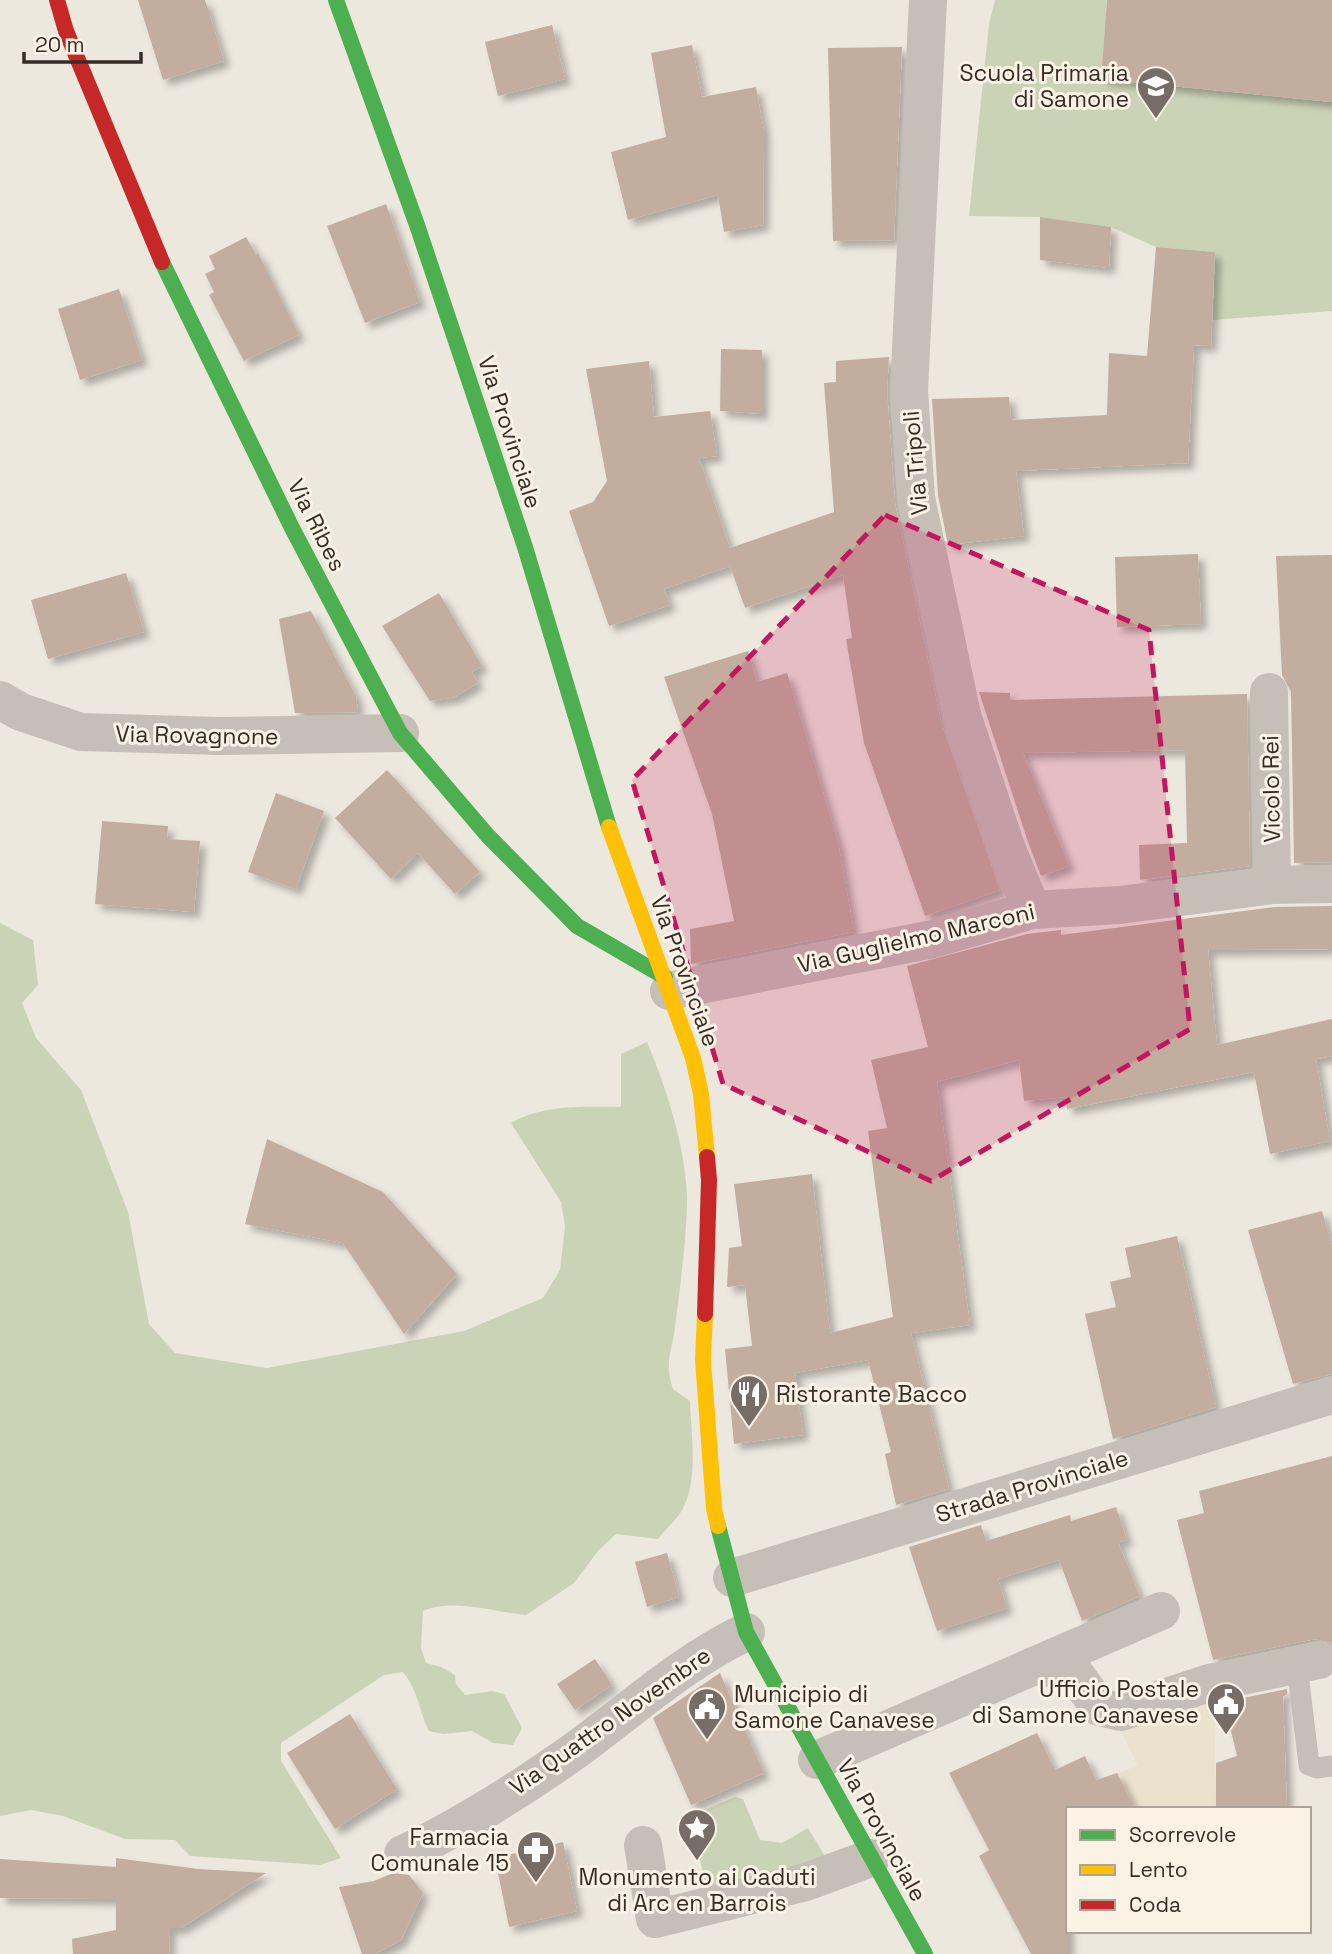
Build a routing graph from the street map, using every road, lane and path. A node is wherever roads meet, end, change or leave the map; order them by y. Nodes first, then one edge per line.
1 (57, 0) edge
2 (336, 0) edge
3 (928, 0) edge
4 (1269, 692) dead end
5 (0, 701) edge
6 (400, 733) junction
7 (1332, 884) edge
8 (1272, 885) junction
9 (1032, 910) junction
10 (667, 984) junction
11 (1332, 1395) edge
12 (732, 1578) junction
13 (1161, 1611) dead end
14 (746, 1632) junction
15 (1308, 1662) joint
16 (1033, 1666) junction
17 (817, 1760) junction
18 (1332, 1766) edge
19 (643, 1845) dead end
20 (403, 1854) dead end
21 (872, 1858) junction
22 (925, 1954) edge

1 - 6 main road, Via Ribes
2 - 10 main road, Via Provinciale
3 - 9 street, Via Tripoli
4 - 8 street, Vicolo Rei
5 - 6 street, Via Rovagnone
6 - 10 main road, Via Ribes
7 - 8 street, Via Guglielmo Marconi
8 - 9 street, Via Guglielmo Marconi
9 - 10 street, Via Guglielmo Marconi
10 - 12 main road, Via Provinciale
11 - 12 street, Strada Provinciale
12 - 14 main road, Via Provinciale
13 - 16 street
14 - 17 main road, Via Provinciale
14 - 20 street, Via Quattro Novembre
15 - 16 street
15 - 18 lane
16 - 17 street
17 - 21 main road, Via Provinciale
19 - 21 street
21 - 22 main road, Via Provinciale

